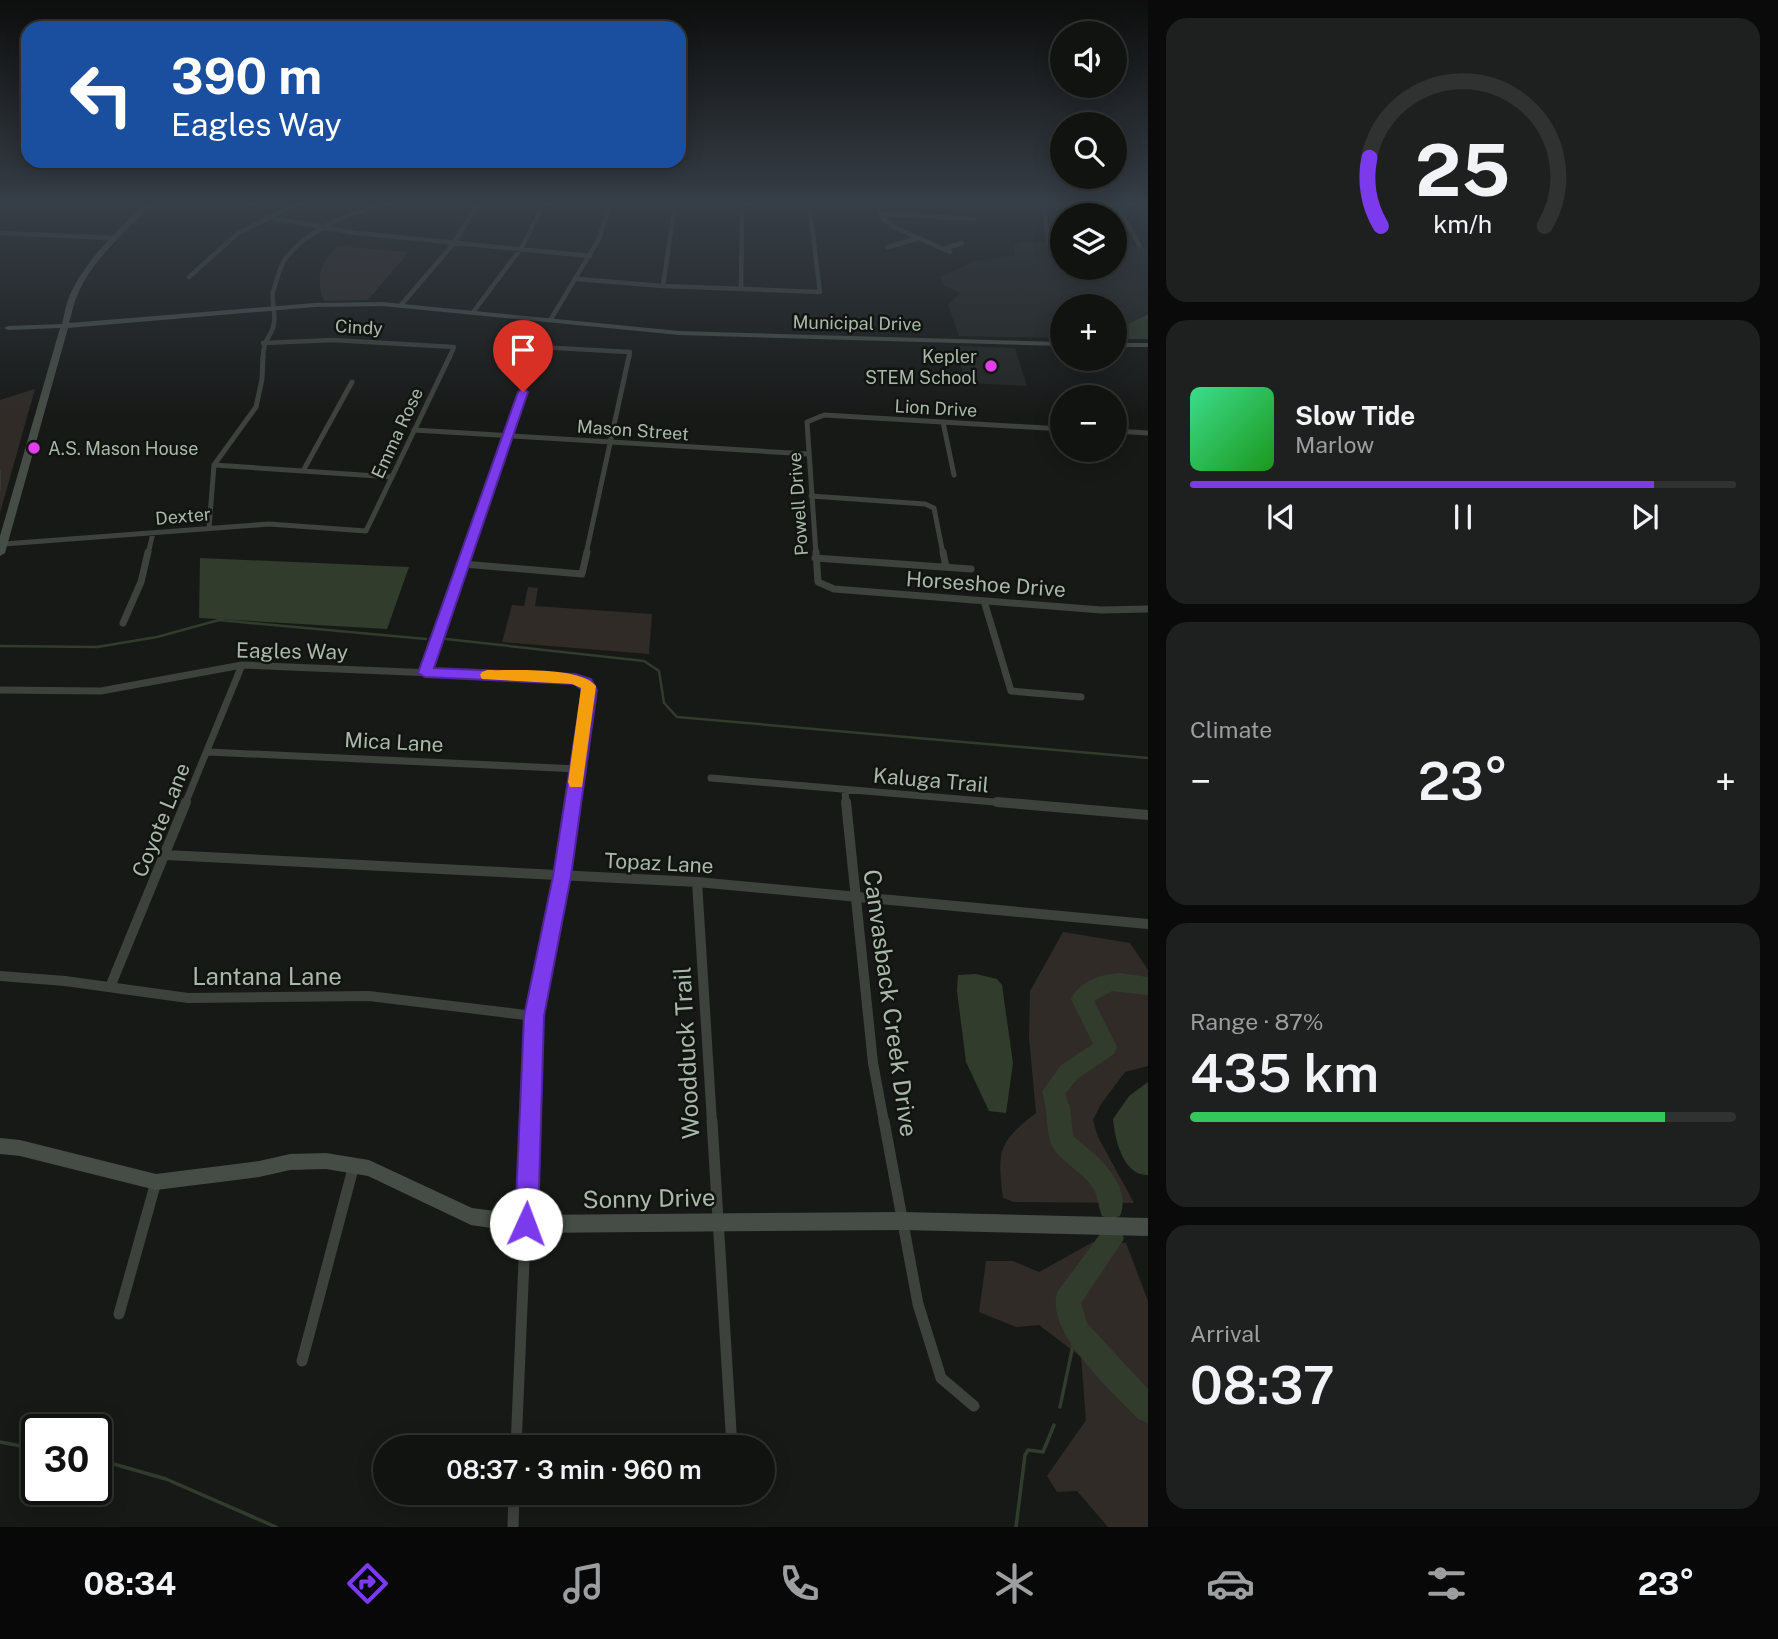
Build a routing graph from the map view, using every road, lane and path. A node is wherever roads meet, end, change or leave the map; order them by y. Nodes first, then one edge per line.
1 (85, 274) edge
2 (194, 274) edge
3 (280, 274) edge
4 (427, 274) edge
5 (503, 274) edge
6 (580, 274) edge
7 (665, 274) edge
8 (741, 274) edge
9 (818, 274) edge
10 (189, 277) dead end
11 (577, 279) junction
12 (663, 286) junction
13 (741, 289) junction
14 (401, 304) junction
15 (275, 308) junction
16 (474, 311) junction
17 (551, 320) junction
18 (65, 323) junction
19 (4, 328) edge
20 (543, 331) dead end
21 (263, 343) junction
22 (1050, 344) edge
23 (1127, 345) edge
24 (1148, 345) edge
25 (454, 347) joint
26 (538, 347) junction
27 (352, 383) dead end
28 (809, 419) joint
29 (943, 422) junction
30 (1050, 428) edge
31 (414, 430) junction
32 (1127, 432) edge
33 (1148, 433) edge
34 (508, 436) junction
35 (611, 443) junction
36 (808, 454) junction
37 (214, 465) junction
38 (303, 471) junction
39 (954, 475) dead end
40 (392, 477) junction
41 (811, 496) junction
42 (209, 528) junction
43 (366, 531) joint
44 (152, 533) junction
45 (2, 549) edge
46 (815, 558) junction
47 (463, 564) junction
48 (946, 567) junction
49 (971, 569) dead end
50 (822, 586) joint
51 (984, 601) junction
52 (1148, 609) edge
53 (123, 623) dead end
54 (242, 665) junction
55 (425, 673) junction
56 (0, 690) edge
57 (1082, 697) dead end
58 (208, 752) junction
59 (578, 769) junction
60 (711, 778) dead end
61 (845, 790) junction
62 (1148, 815) edge
63 (166, 855) junction
64 (562, 876) junction
65 (697, 882) junction
66 (854, 897) junction
67 (1148, 924) edge
68 (0, 976) edge
69 (110, 987) junction
70 (534, 1016) junction
71 (0, 1146) edge
72 (354, 1165) junction
73 (156, 1182) junction
74 (717, 1221) junction
75 (902, 1221) junction
76 (526, 1224) junction
77 (1148, 1227) edge
78 (119, 1314) dead end
79 (302, 1361) dead end
80 (974, 1406) dead end
81 (517, 1435) edge
82 (731, 1435) edge
83 (514, 1505) edge
84 (513, 1527) edge

1 - 18 street
2 - 10 street
3 - 15 street
4 - 14 street
5 - 16 street
6 - 11 street
7 - 12 street
8 - 13 street
9 - 13 street
11 - 12 street
11 - 17 street
12 - 13 street
14 - 15 street, Municipal Drive
14 - 16 street, Municipal Drive
15 - 18 street, Municipal Drive
15 - 21 street
16 - 17 street, Municipal Drive
17 - 22 street, Municipal Drive
18 - 19 street, Municipal Drive
18 - 45 street
20 - 26 street
21 - 25 street, Cindy
21 - 37 street
23 - 24 street
25 - 31 street, Emma Rose
26 - 34 street
26 - 35 street
27 - 38 street
28 - 29 street, Lion Drive
28 - 36 street, Powell Drive
29 - 30 street, Lion Drive
29 - 39 street
31 - 34 street, Mason Street
31 - 40 street, Emma Rose
32 - 33 street
34 - 35 street, Mason Street
34 - 47 street
35 - 36 street, Mason Street
35 - 47 street
36 - 41 street, Powell Drive
37 - 38 street
37 - 42 street
38 - 40 street
40 - 43 street, Emma Rose
41 - 46 street, Powell Drive
41 - 48 street
42 - 43 street, Dexter
42 - 44 street, Dexter
44 - 45 street, Dexter
44 - 53 street
46 - 48 street
46 - 50 street, Powell Drive
47 - 55 street
48 - 49 street
50 - 51 street, Horseshoe Drive
51 - 52 street, Horseshoe Drive
51 - 57 street
54 - 55 street, Eagles Way
54 - 56 street, Eagles Way
54 - 58 street, Coyote Lane
55 - 59 street, Eagles Way
58 - 59 street, Mica Lane
58 - 63 street, Coyote Lane
59 - 64 street
60 - 61 street, Kaluga Trail
61 - 62 street, Kaluga Trail
61 - 66 street, Canvasback Creek Drive
63 - 64 street, Topaz Lane
63 - 69 street, Coyote Lane
64 - 65 street, Topaz Lane
64 - 70 street
65 - 66 street, Topaz Lane
65 - 74 street, Woodduck Trail
66 - 67 street, Topaz Lane
66 - 75 street, Canvasback Creek Drive
68 - 69 street, Lantana Lane
69 - 70 street, Lantana Lane
70 - 76 street
71 - 73 street, Sonny Drive
72 - 73 street, Sonny Drive
72 - 76 street, Sonny Drive
72 - 79 street
73 - 78 street
74 - 75 street, Sonny Drive
74 - 76 street, Sonny Drive
74 - 82 street, Woodduck Trail
75 - 77 street, Sonny Drive
75 - 80 street, Canvasback Creek Drive
76 - 81 street
83 - 84 street

